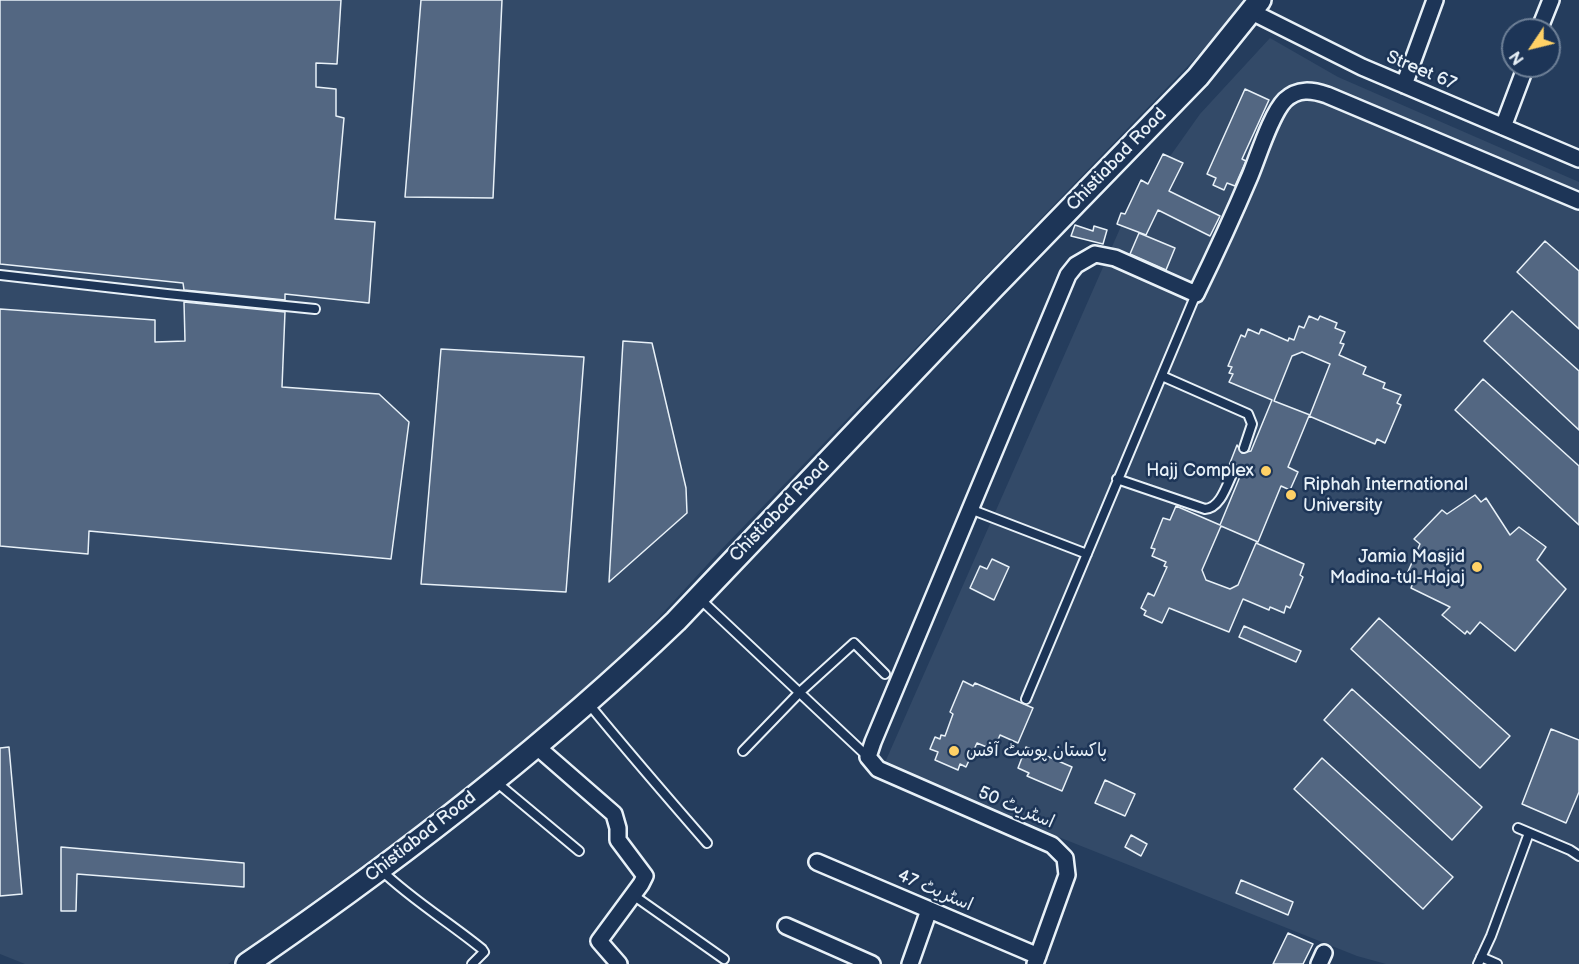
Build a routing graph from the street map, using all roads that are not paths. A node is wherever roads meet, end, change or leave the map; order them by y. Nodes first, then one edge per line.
1 (1435, 0) edge
2 (1551, 0) edge
3 (1256, 6) edge
4 (1544, 18) edge
5 (1521, 78) edge
6 (1404, 85) junction
7 (1503, 127) junction
8 (1579, 159) edge
9 (1579, 201) edge
10 (0, 275) edge
11 (1196, 294) junction
12 (315, 309) dead end
13 (1162, 376) junction
14 (1244, 448) dead end
15 (1234, 470) dead end
16 (1118, 479) junction
17 (970, 510) junction
18 (1087, 555) junction
19 (699, 598) junction
20 (885, 674) dead end
21 (800, 692) junction
22 (1026, 699) dead end
23 (587, 702) junction
24 (536, 746) junction
25 (743, 751) dead end
26 (873, 763) junction
27 (494, 780) junction
28 (1518, 828) dead end
29 (1529, 832) junction
30 (707, 843) dead end
31 (579, 851) dead end
32 (1579, 856) edge
33 (817, 862) dead end
34 (380, 869) junction
35 (633, 895) junction
36 (929, 909) junction
37 (786, 926) dead end
38 (724, 959) dead end
39 (1037, 960) edge
40 (1480, 961) edge
41 (247, 964) edge
42 (472, 964) edge
43 (619, 964) edge
44 (872, 964) edge
45 (910, 964) edge
46 (1497, 964) edge

1 - 6 street
2 - 4 street
3 - 6 street, Street 67
3 - 19 main road, Chistiabad Road
5 - 7 street
6 - 7 street, Street 67
7 - 8 street, Street 67
9 - 11 street
10 - 12 lane
11 - 13 lane
11 - 17 street
13 - 14 lane
13 - 16 lane
15 - 16 lane
16 - 18 lane
17 - 18 lane
17 - 26 street
18 - 22 lane
19 - 21 lane
19 - 23 main road, Chistiabad Road
20 - 21 lane
21 - 25 lane
21 - 26 lane
23 - 24 main road, Chistiabad Road
23 - 30 lane
24 - 27 main road, Chistiabad Road
24 - 35 street
26 - 39 street, اسٹریٹ 50
27 - 31 lane
27 - 34 main road, Chistiabad Road
28 - 29 lane
29 - 32 lane
29 - 40 lane
33 - 36 street, اسٹریٹ 47
34 - 41 main road, Chistiabad Road
34 - 42 lane
35 - 38 lane
35 - 43 street
36 - 39 street, اسٹریٹ 47
36 - 45 street
37 - 44 street
40 - 46 lane

